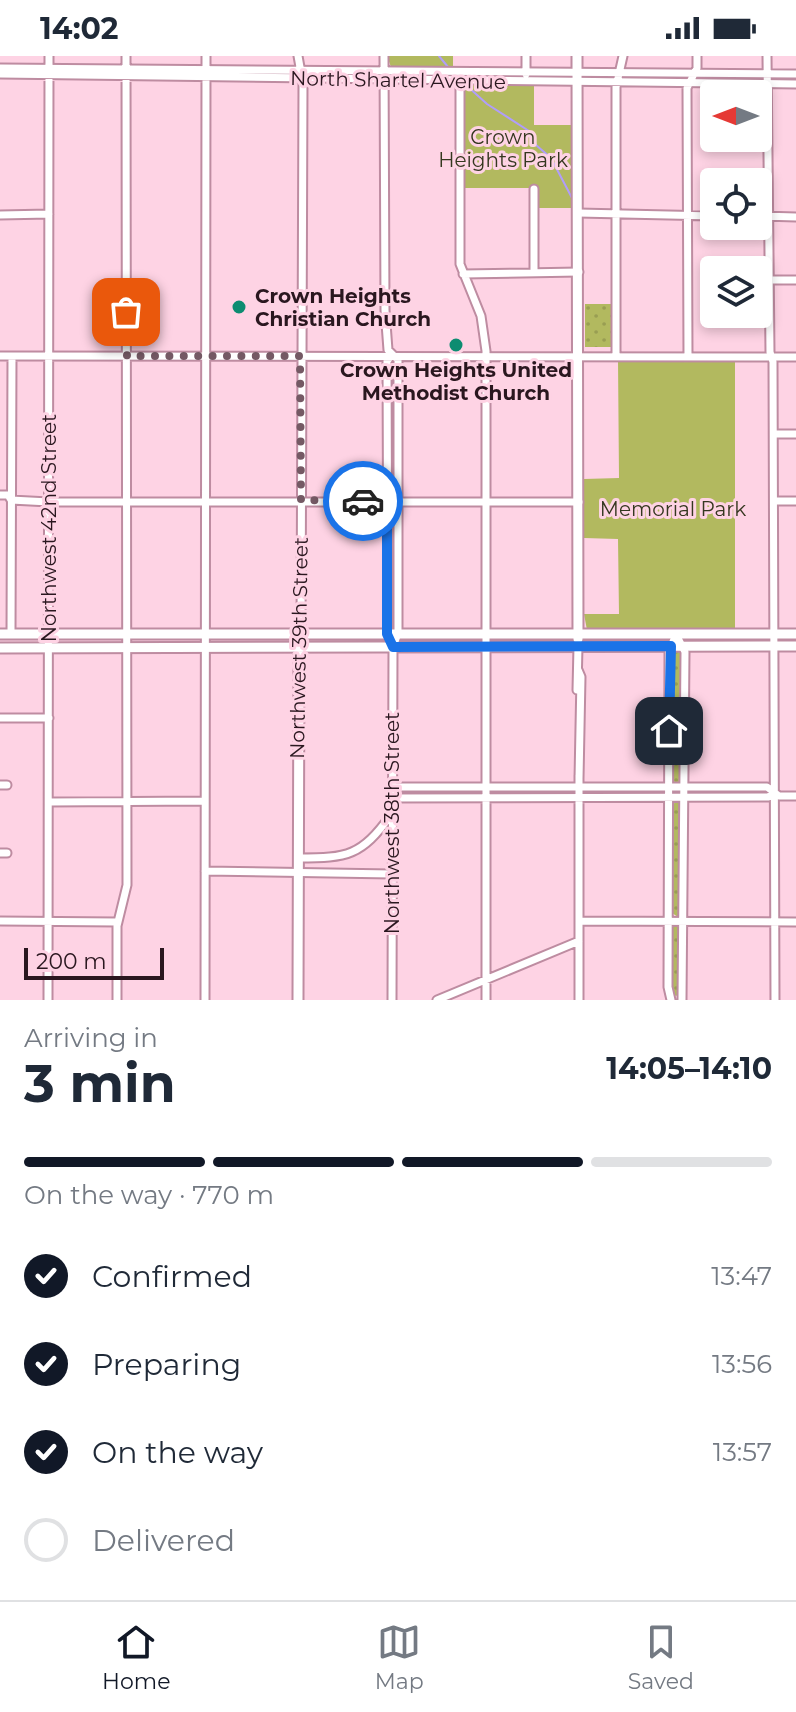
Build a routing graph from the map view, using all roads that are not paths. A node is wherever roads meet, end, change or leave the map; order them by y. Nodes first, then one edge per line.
1 (49, 56) edge
2 (126, 56) edge
3 (206, 56) edge
4 (298, 56) edge
5 (384, 56) edge
6 (526, 56) edge
7 (577, 56) edge
8 (623, 56) edge
9 (697, 56) edge
10 (767, 56) edge
11 (49, 67) junction
12 (126, 67) junction
13 (206, 69) junction
14 (299, 70) junction
15 (385, 70) junction
16 (0, 71) edge
17 (526, 72) junction
18 (621, 73) junction
19 (694, 74) junction
20 (767, 74) junction
21 (796, 74) edge
22 (49, 76) junction
23 (126, 77) junction
24 (206, 78) junction
25 (577, 78) junction
26 (302, 79) junction
27 (385, 80) junction
28 (767, 80) edge
29 (458, 82) junction
30 (526, 82) junction
31 (618, 83) junction
32 (689, 83) junction
33 (700, 83) edge
34 (772, 84) edge
35 (796, 84) edge
36 (534, 189) dead end
37 (578, 213) junction
38 (616, 213) junction
39 (49, 214) junction
40 (0, 215) edge
41 (686, 216) junction
42 (700, 216) edge
43 (772, 216) edge
44 (796, 217) edge
45 (534, 272) junction
46 (579, 272) junction
47 (463, 274) junction
48 (772, 280) edge
49 (796, 280) edge
50 (770, 328) edge
51 (578, 355) junction
52 (616, 355) junction
53 (0, 356) edge
54 (50, 356) junction
55 (127, 356) junction
56 (206, 356) junction
57 (300, 356) junction
58 (391, 356) junction
59 (486, 356) junction
60 (688, 356) junction
61 (12, 357) junction
62 (771, 357) junction
63 (796, 357) edge
64 (774, 434) junction
65 (796, 434) edge
66 (0, 495) edge
67 (11, 500) junction
68 (301, 500) junction
69 (206, 501) junction
70 (774, 501) junction
71 (796, 501) edge
72 (49, 502) junction
73 (127, 502) junction
74 (387, 502) junction
75 (397, 502) junction
76 (486, 502) junction
77 (579, 502) junction
78 (486, 633) junction
79 (5, 634) edge
80 (49, 634) junction
81 (127, 634) junction
82 (205, 634) junction
83 (301, 634) junction
84 (393, 634) junction
85 (676, 634) junction
86 (774, 634) junction
87 (796, 634) edge
88 (578, 635) junction
89 (578, 646) junction
90 (677, 646) junction
91 (774, 646) junction
92 (796, 646) edge
93 (205, 647) junction
94 (298, 647) junction
95 (393, 647) junction
96 (486, 647) junction
97 (0, 648) edge
98 (49, 648) junction
99 (127, 648) junction
100 (0, 718) edge
101 (49, 718) junction
102 (392, 787) junction
103 (485, 787) junction
104 (579, 787) junction
105 (669, 787) junction
106 (684, 787) junction
107 (774, 794) junction
108 (796, 796) edge
109 (669, 797) junction
110 (684, 797) junction
111 (392, 798) junction
112 (485, 798) junction
113 (579, 800) junction
114 (127, 801) junction
115 (205, 801) junction
116 (49, 802) junction
117 (392, 813) junction
118 (298, 858) junction
119 (205, 871) junction
120 (298, 871) junction
121 (392, 874) junction
122 (0, 921) edge
123 (49, 921) junction
124 (579, 921) junction
125 (669, 921) junction
126 (684, 921) junction
127 (117, 922) junction
128 (775, 922) junction
129 (796, 922) edge
130 (579, 941) junction
131 (486, 979) junction
132 (48, 1000) edge
133 (117, 1000) edge
134 (205, 1000) edge
135 (298, 1000) edge
136 (392, 1000) edge
137 (437, 1000) edge
138 (486, 1000) edge
139 (579, 1000) edge
140 (671, 1000) edge
141 (682, 1000) edge
142 (775, 1000) edge

1 - 11 street, Northwest 42nd Street
2 - 12 street
3 - 13 street
4 - 14 street, Northwest 39th Street
5 - 15 street, Northwest 38th Street
6 - 17 street
7 - 25 main road
8 - 18 street
9 - 19 street
10 - 20 street
11 - 12 street, North Shartel Avenue
11 - 16 street, North Shartel Avenue
11 - 22 street, Northwest 42nd Street
12 - 13 street, North Shartel Avenue
12 - 23 street
13 - 14 street, North Shartel Avenue
13 - 24 street
14 - 15 street, North Shartel Avenue
14 - 26 street, Northwest 39th Street
15 - 17 street, North Shartel Avenue
15 - 27 street, Northwest 38th Street
16 - 22 street, North Shartel Avenue
17 - 25 street, North Shartel Avenue
17 - 30 street
18 - 19 street, North Shartel Avenue
18 - 25 street, North Shartel Avenue
18 - 31 street
19 - 20 street, North Shartel Avenue
19 - 32 street
20 - 21 street, North Shartel Avenue
20 - 28 street
22 - 23 street, North Shartel Avenue
22 - 39 street, Northwest 42nd Street
23 - 24 street, North Shartel Avenue
23 - 55 street
24 - 26 street, North Shartel Avenue
24 - 56 street
25 - 30 street, North Shartel Avenue
25 - 31 street, North Shartel Avenue
25 - 37 main road
26 - 27 street, North Shartel Avenue
26 - 57 street, Northwest 39th Street
27 - 29 street, North Shartel Avenue
27 - 58 street, Northwest 38th Street
29 - 30 street, North Shartel Avenue
29 - 47 street
31 - 32 street, North Shartel Avenue
31 - 38 street
32 - 33 street, North Shartel Avenue
32 - 41 street
34 - 35 street, North Shartel Avenue
36 - 45 street
37 - 38 street
37 - 46 main road
38 - 41 street
38 - 52 street
39 - 40 street
39 - 54 street, Northwest 42nd Street
41 - 42 street
41 - 60 street
43 - 44 street
45 - 46 street
45 - 47 street
46 - 51 main road
47 - 59 street
48 - 49 street
50 - 62 street
51 - 52 street
51 - 59 street
51 - 77 main road
52 - 60 street
53 - 61 street
54 - 55 street
54 - 61 street
54 - 72 street, Northwest 42nd Street
55 - 56 street
55 - 73 street
56 - 57 street
56 - 69 street
57 - 58 street
57 - 68 street, Northwest 39th Street
58 - 59 street
58 - 74 street, Northwest 38th Street
58 - 75 street, Northwest 38th Street
59 - 76 street
60 - 62 street
61 - 67 street
62 - 63 street
62 - 64 street
64 - 65 street
64 - 70 street
66 - 67 street
67 - 72 street
67 - 79 street
68 - 69 street
68 - 74 street
68 - 83 street, Northwest 39th Street
69 - 73 street
69 - 82 street
70 - 71 street
70 - 86 street
72 - 73 street
72 - 80 street, Northwest 42nd Street
73 - 81 street
74 - 75 street
74 - 84 street, Northwest 38th Street
75 - 76 street
75 - 84 street, Northwest 38th Street
76 - 77 street
76 - 78 street
77 - 88 main road
78 - 84 main road
78 - 88 main road
78 - 96 street
79 - 80 main road
80 - 81 main road
80 - 98 street, Northwest 42nd Street
81 - 82 main road
81 - 99 street
82 - 83 main road
82 - 93 street
83 - 84 main road
83 - 94 main road, Northwest 39th Street
84 - 95 street, Northwest 38th Street
85 - 86 main road
85 - 88 main road
85 - 90 street
86 - 87 main road
86 - 91 street
88 - 89 main road
89 - 90 main road
89 - 96 main road
89 - 104 street
90 - 91 main road
90 - 105 street
90 - 106 street
91 - 92 main road
91 - 107 street
93 - 94 main road
93 - 99 main road
93 - 115 street
94 - 95 main road
94 - 118 main road, Northwest 39th Street
95 - 96 main road
95 - 102 street, Northwest 38th Street
96 - 103 street
97 - 98 main road
98 - 99 main road
98 - 101 street, Northwest 42nd Street
99 - 114 street
100 - 101 street
101 - 116 street, Northwest 42nd Street
102 - 103 street
102 - 111 street, Northwest 38th Street
103 - 104 street
103 - 112 street
104 - 105 street
104 - 113 street
105 - 106 street
105 - 109 street
106 - 107 street
106 - 110 street
107 - 108 street
107 - 110 street
107 - 128 street
109 - 110 street
109 - 113 street
109 - 125 street
110 - 126 street
111 - 112 street
111 - 117 street, Northwest 38th Street
112 - 113 street
112 - 131 street
113 - 124 street
114 - 115 street
114 - 116 street
114 - 127 street
115 - 119 street
116 - 123 street, Northwest 42nd Street
117 - 118 street
117 - 121 street, Northwest 38th Street
118 - 120 main road, Northwest 39th Street
119 - 120 street
119 - 134 street
120 - 121 street
120 - 135 main road, Northwest 39th Street
121 - 136 street, Northwest 38th Street
122 - 123 street
123 - 127 street
123 - 132 street, Northwest 42nd Street
124 - 125 street
124 - 130 street
125 - 126 street
125 - 140 street
126 - 128 street
126 - 141 street
127 - 133 street
128 - 129 street
128 - 142 street
130 - 131 street
130 - 139 street
131 - 137 street
131 - 138 street

